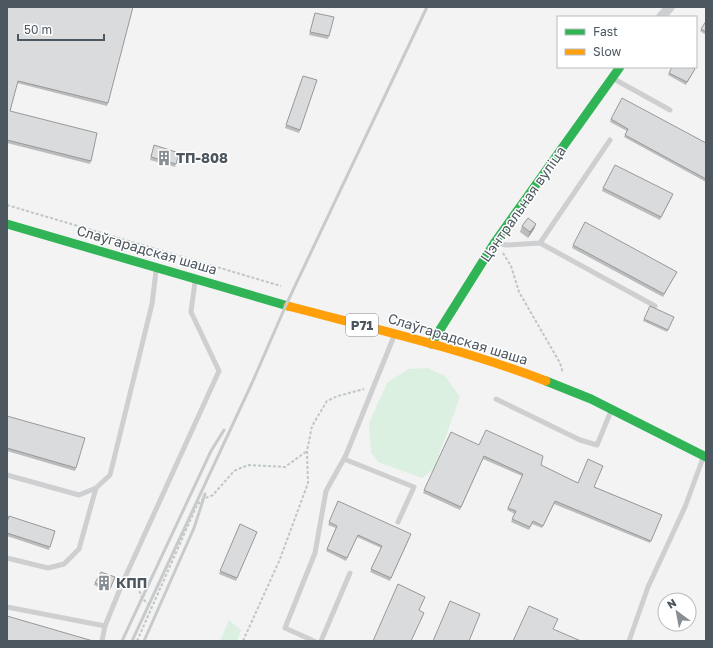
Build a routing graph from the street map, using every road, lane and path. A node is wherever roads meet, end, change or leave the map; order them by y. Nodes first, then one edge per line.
1 (670, 7) edge
2 (662, 16) edge
3 (619, 68) edge
4 (612, 77) junction
5 (670, 110) dead end
6 (610, 140) dead end
7 (7, 205) edge
8 (7, 224) edge
9 (495, 242) junction
10 (540, 243) junction
11 (157, 268) junction
12 (196, 279) junction
13 (281, 286) dead end
14 (655, 306) dead end
15 (395, 334) junction
16 (431, 344) junction
17 (374, 386) junction
18 (568, 390) junction
19 (496, 399) dead end
20 (612, 409) junction
21 (307, 451) junction
22 (705, 456) edge
23 (344, 459) junction
24 (7, 475) edge
25 (96, 488) junction
26 (398, 522) dead end
27 (7, 558) edge
28 (130, 567) junction
29 (350, 573) dead end
30 (7, 607) edge
31 (152, 607) junction
32 (105, 626) junction
33 (102, 641) edge
34 (137, 641) edge
35 (243, 641) edge
36 (314, 641) edge
37 (321, 641) edge
38 (629, 641) edge

1 - 2 street
3 - 4 main road, Цэнтральная вуліца
4 - 5 lane
4 - 9 main road, Цэнтральная вуліца
6 - 10 lane
7 - 13 path
8 - 11 main road, Слаўгарадская шаша / Р71
9 - 10 lane
9 - 16 main road, Цэнтральная вуліца
9 - 18 path
10 - 14 lane
11 - 12 main road, Слаўгарадская шаша / Р71
11 - 25 lane
12 - 15 main road, Слаўгарадская шаша / Р71
12 - 28 lane
15 - 16 main road, Слаўгарадская шаша / Р71
15 - 17 lane
16 - 18 main road, Слаўгарадская шаша / Р71
17 - 21 path
17 - 23 lane
18 - 20 main road, Слаўгарадская шаша / Р71
19 - 20 lane
20 - 22 main road, Слаўгарадская шаша / Р71
21 - 31 path
21 - 35 path
22 - 38 lane
23 - 26 lane
23 - 36 lane
24 - 25 lane
25 - 27 lane
28 - 31 path
28 - 32 lane
29 - 37 lane
30 - 32 lane
31 - 34 path
32 - 33 lane

